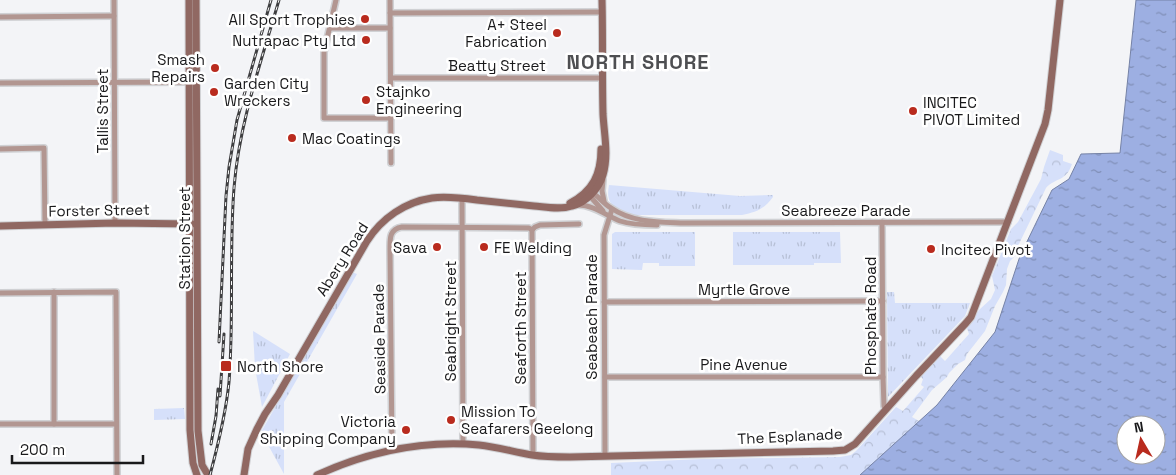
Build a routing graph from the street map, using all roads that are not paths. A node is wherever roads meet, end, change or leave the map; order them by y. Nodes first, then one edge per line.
1 (114, 0) edge
2 (189, 0) edge
3 (196, 0) edge
4 (336, 0) edge
5 (390, 0) edge
6 (602, 0) edge
7 (1060, 0) edge
8 (602, 12) junction
9 (390, 13) junction
10 (114, 16) junction
11 (0, 17) edge
12 (330, 28) junction
13 (390, 28) junction
14 (391, 78) junction
15 (602, 78) junction
16 (189, 82) junction
17 (0, 83) edge
18 (114, 83) junction
19 (391, 118) junction
20 (603, 121) junction
21 (0, 149) edge
22 (391, 162) dead end
23 (604, 170) junction
24 (590, 193) junction
25 (462, 198) junction
26 (606, 204) junction
27 (576, 205) junction
28 (552, 207) junction
29 (612, 209) junction
30 (609, 216) junction
31 (882, 222) junction
32 (1008, 222) junction
33 (115, 223) junction
34 (684, 223) junction
35 (45, 224) junction
36 (194, 224) junction
37 (579, 224) dead end
38 (0, 226) edge
39 (462, 228) junction
40 (532, 230) junction
41 (0, 292) edge
42 (54, 292) junction
43 (883, 301) junction
44 (604, 302) junction
45 (605, 377) junction
46 (883, 377) junction
47 (278, 395) junction
48 (886, 409) junction
49 (0, 424) edge
50 (54, 424) junction
51 (116, 424) junction
52 (463, 444) junction
53 (392, 450) junction
54 (533, 455) junction
55 (605, 456) junction
56 (202, 465) junction
57 (197, 474) edge
58 (117, 475) edge
59 (188, 475) edge
60 (208, 475) edge
61 (244, 475) edge
62 (248, 475) edge
63 (317, 475) edge

1 - 10 street, Tallis Street
2 - 16 main road, Station Street
3 - 36 main road, Station Street
4 - 12 street
5 - 9 street
6 - 8 main road
7 - 32 main road, The Esplanade
8 - 9 street
8 - 15 main road
9 - 13 street
10 - 11 street
10 - 18 street, Tallis Street
12 - 13 street
12 - 19 street
13 - 14 street
14 - 15 street, Beatty Street
14 - 19 street
15 - 20 main road
16 - 18 street
16 - 36 main road, Station Street
17 - 18 street
18 - 33 street, Tallis Street
19 - 22 street
20 - 23 main road
20 - 24 main road
21 - 35 street
23 - 24 main road
23 - 26 street
24 - 26 street, Seabreeze Parade
24 - 27 main road, Abery Road
24 - 28 main road
24 - 30 street, Seabreeze Parade
25 - 28 main road, Abery Road
25 - 39 street, Seabright Street
25 - 47 main road, Abery Road
26 - 29 street, Seabreeze Parade
27 - 28 main road, Abery Road
27 - 30 street, Seabreeze Parade
29 - 30 street, Seabeach Parade
29 - 34 street, Seabreeze Parade
30 - 34 street, Seabreeze Parade
30 - 44 street, Seabeach Parade
31 - 32 street, Seabreeze Parade
31 - 34 street, Seabreeze Parade
31 - 43 street, Phosphate Road
32 - 48 main road, The Esplanade
33 - 35 main road, Forster Street
33 - 36 main road, Forster Street
35 - 38 main road, Forster Street
36 - 56 main road, Station Street
36 - 57 main road, Station Street
37 - 40 street
39 - 40 street
39 - 52 street, Seabright Street
39 - 53 street, Seaside Parade
40 - 54 street, Seaforth Street
41 - 42 street
42 - 50 street
42 - 51 street
43 - 44 street, Myrtle Grove
43 - 46 street, Phosphate Road
44 - 45 street, Seabeach Parade
45 - 46 street, Pine Avenue
45 - 55 street, Seabeach Parade
46 - 48 street, Phosphate Road
47 - 61 main road, Abery Road
47 - 62 main road, Abery Road
48 - 55 main road, The Esplanade
49 - 50 street
50 - 51 street
51 - 58 street
52 - 53 main road, The Esplanade
52 - 54 main road, The Esplanade
53 - 63 main road, The Esplanade
54 - 55 main road, The Esplanade
56 - 57 main road
56 - 60 main road, Station Street
57 - 59 main road

